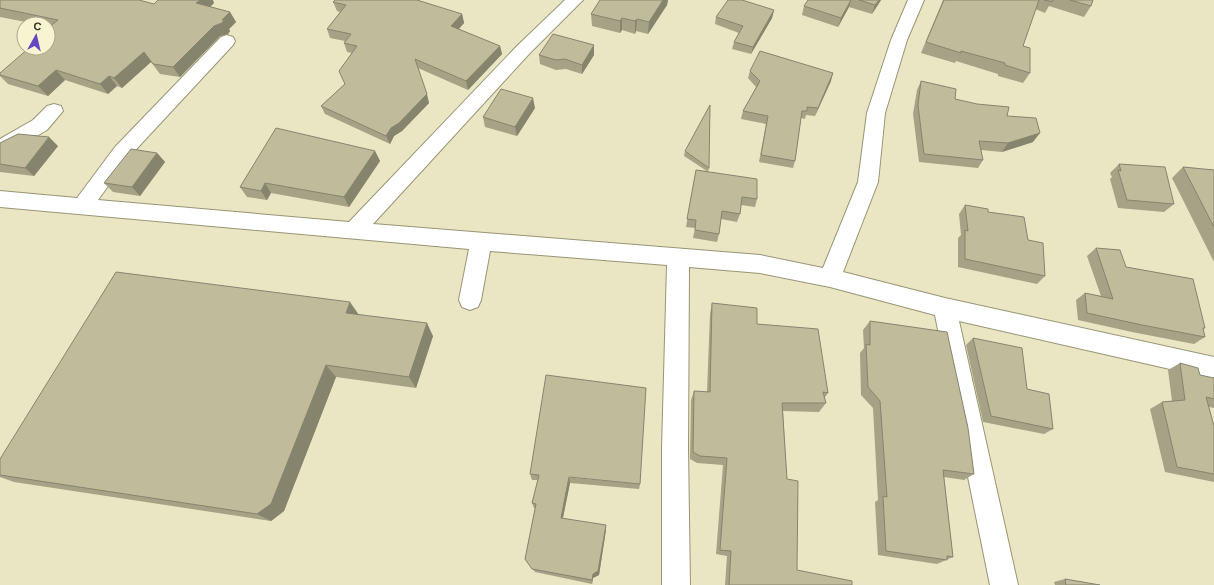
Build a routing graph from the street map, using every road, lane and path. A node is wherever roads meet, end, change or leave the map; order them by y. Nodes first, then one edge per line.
1 (575, 0) edge
2 (916, 0) edge
3 (227, 41) dead end
4 (54, 111) dead end
5 (0, 148) edge
6 (0, 199) edge
7 (82, 206) junction
8 (354, 231) junction
9 (481, 241) junction
10 (678, 257) junction
11 (830, 278) junction
12 (470, 300) dead end
13 (945, 308) junction
14 (1214, 368) edge
15 (676, 585) edge
16 (1004, 585) edge

1 - 8 street
2 - 11 street
3 - 7 street
4 - 5 street
6 - 7 street
7 - 8 street
8 - 9 street
9 - 10 street
9 - 12 street
10 - 11 street
10 - 15 street
11 - 13 street
13 - 14 street
13 - 16 street

